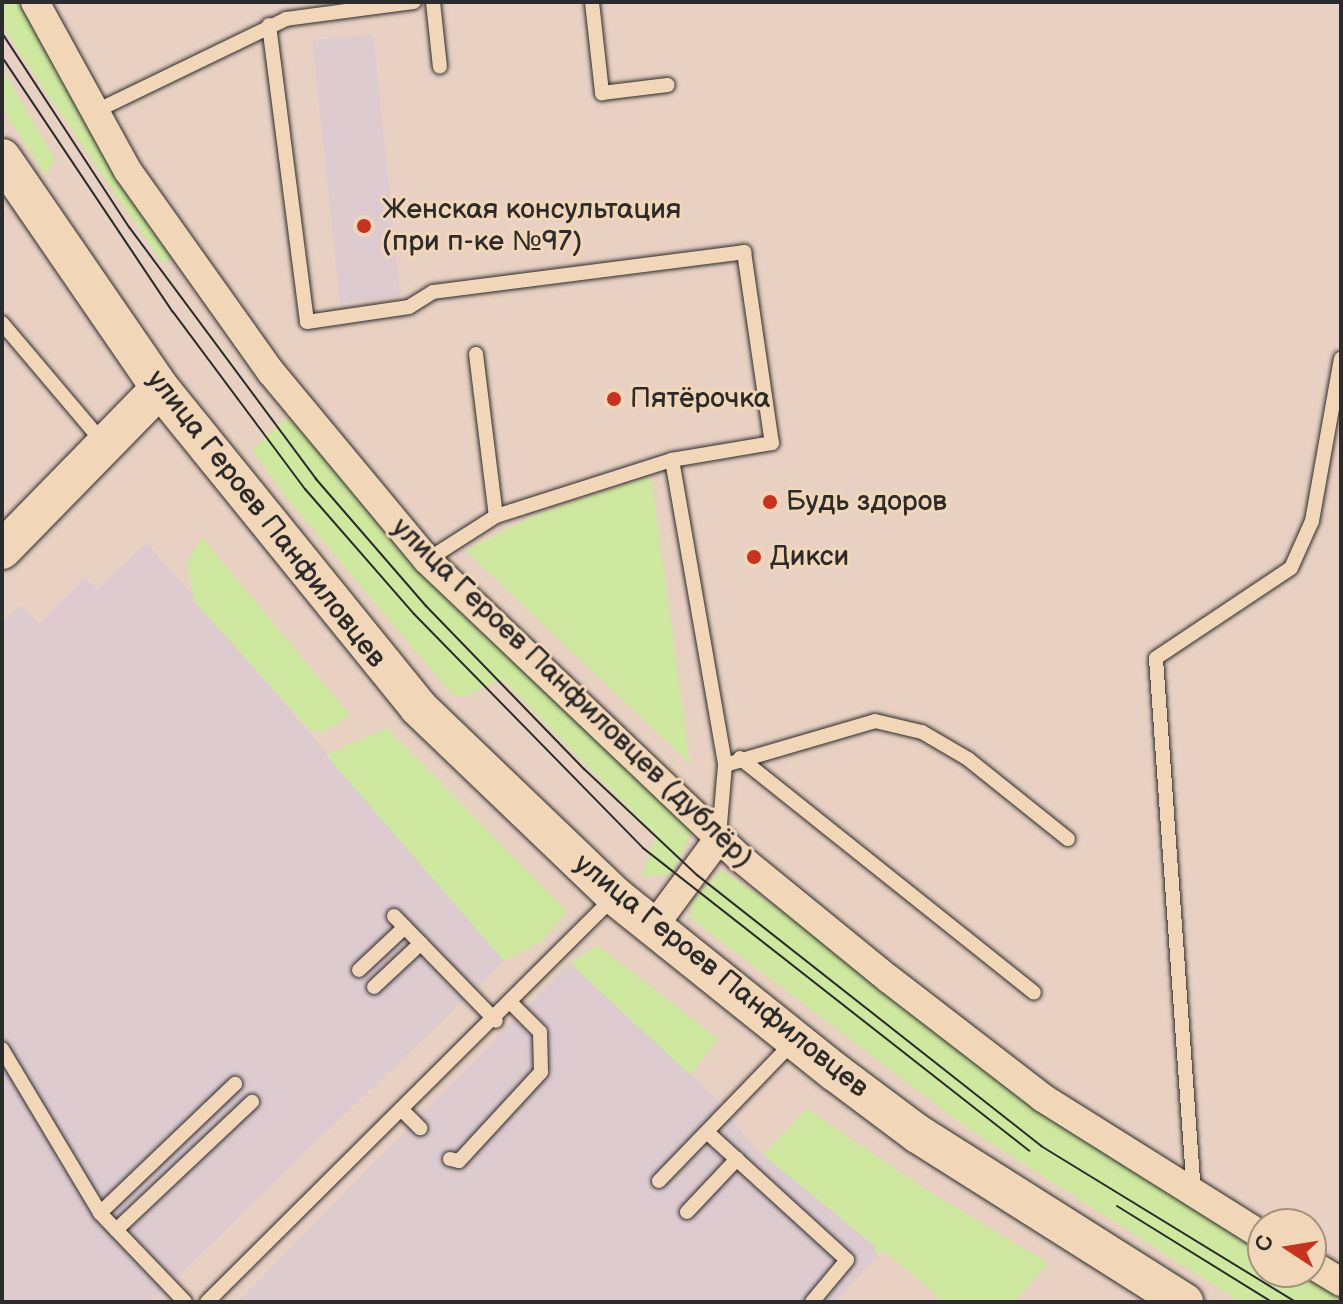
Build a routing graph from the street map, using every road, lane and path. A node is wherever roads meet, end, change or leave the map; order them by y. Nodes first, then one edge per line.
1 (35, 2) edge
2 (282, 2) edge
3 (414, 2) edge
4 (433, 2) edge
5 (592, 2) edge
6 (286, 19) junction
7 (269, 25) junction
8 (440, 67) dead end
9 (668, 85) dead end
10 (94, 112) junction
11 (2, 158) edge
12 (2, 323) edge
13 (476, 354) dead end
14 (1341, 359) edge
15 (160, 388) junction
16 (105, 445) junction
17 (672, 460) junction
18 (496, 516) junction
19 (2, 550) edge
20 (427, 560) junction
21 (740, 758) junction
22 (725, 765) junction
23 (719, 838) junction
24 (1068, 839) dead end
25 (615, 896) junction
26 (654, 926) junction
27 (421, 943) junction
28 (359, 970) dead end
29 (374, 987) dead end
30 (1034, 993) dead end
31 (513, 1005) junction
32 (496, 1021) junction
33 (795, 1039) junction
34 (2, 1049) edge
35 (235, 1084) dead end
36 (252, 1102) dead end
37 (404, 1112) junction
38 (420, 1128) dead end
39 (708, 1133) junction
40 (450, 1159) dead end
41 (737, 1159) junction
42 (659, 1181) dead end
43 (1194, 1195) junction
44 (687, 1212) dead end
45 (100, 1213) junction
46 (1247, 1226) edge
47 (116, 1230) junction
48 (185, 1302) edge
49 (207, 1302) edge
50 (812, 1302) edge
51 (1184, 1302) edge

1 - 10 street, улица Героев Панфиловцев (дублёр)
2 - 6 lane
3 - 6 lane
4 - 8 lane
5 - 9 lane
6 - 7 lane
7 - 10 lane
7 - 17 lane
10 - 20 street, улица Героев Панфиловцев (дублёр)
11 - 15 main road, улица Героев Панфиловцев
12 - 16 lane
13 - 18 lane
14 - 43 lane
15 - 16 main road
15 - 25 main road, улица Героев Панфиловцев
16 - 19 main road
17 - 18 lane
17 - 22 lane
18 - 20 lane
20 - 23 street, улица Героев Панфиловцев (дублёр)
21 - 22 lane
21 - 24 lane
21 - 30 lane
22 - 23 lane
23 - 26 street
23 - 43 street, улица Героев Панфиловцев (дублёр)
25 - 26 main road, улица Героев Панфиловцев
25 - 31 lane
26 - 33 main road, улица Героев Панфиловцев
27 - 28 lane
27 - 29 lane
27 - 32 lane
31 - 32 lane
31 - 40 lane
32 - 37 lane
33 - 39 lane
33 - 51 main road, улица Героев Панфиловцев
34 - 45 lane
35 - 45 lane
36 - 47 lane
37 - 38 lane
37 - 49 lane
39 - 41 lane
39 - 42 lane
41 - 44 lane
41 - 50 lane
43 - 46 street, улица Героев Панфиловцев (дублёр)
45 - 47 lane
47 - 48 lane

